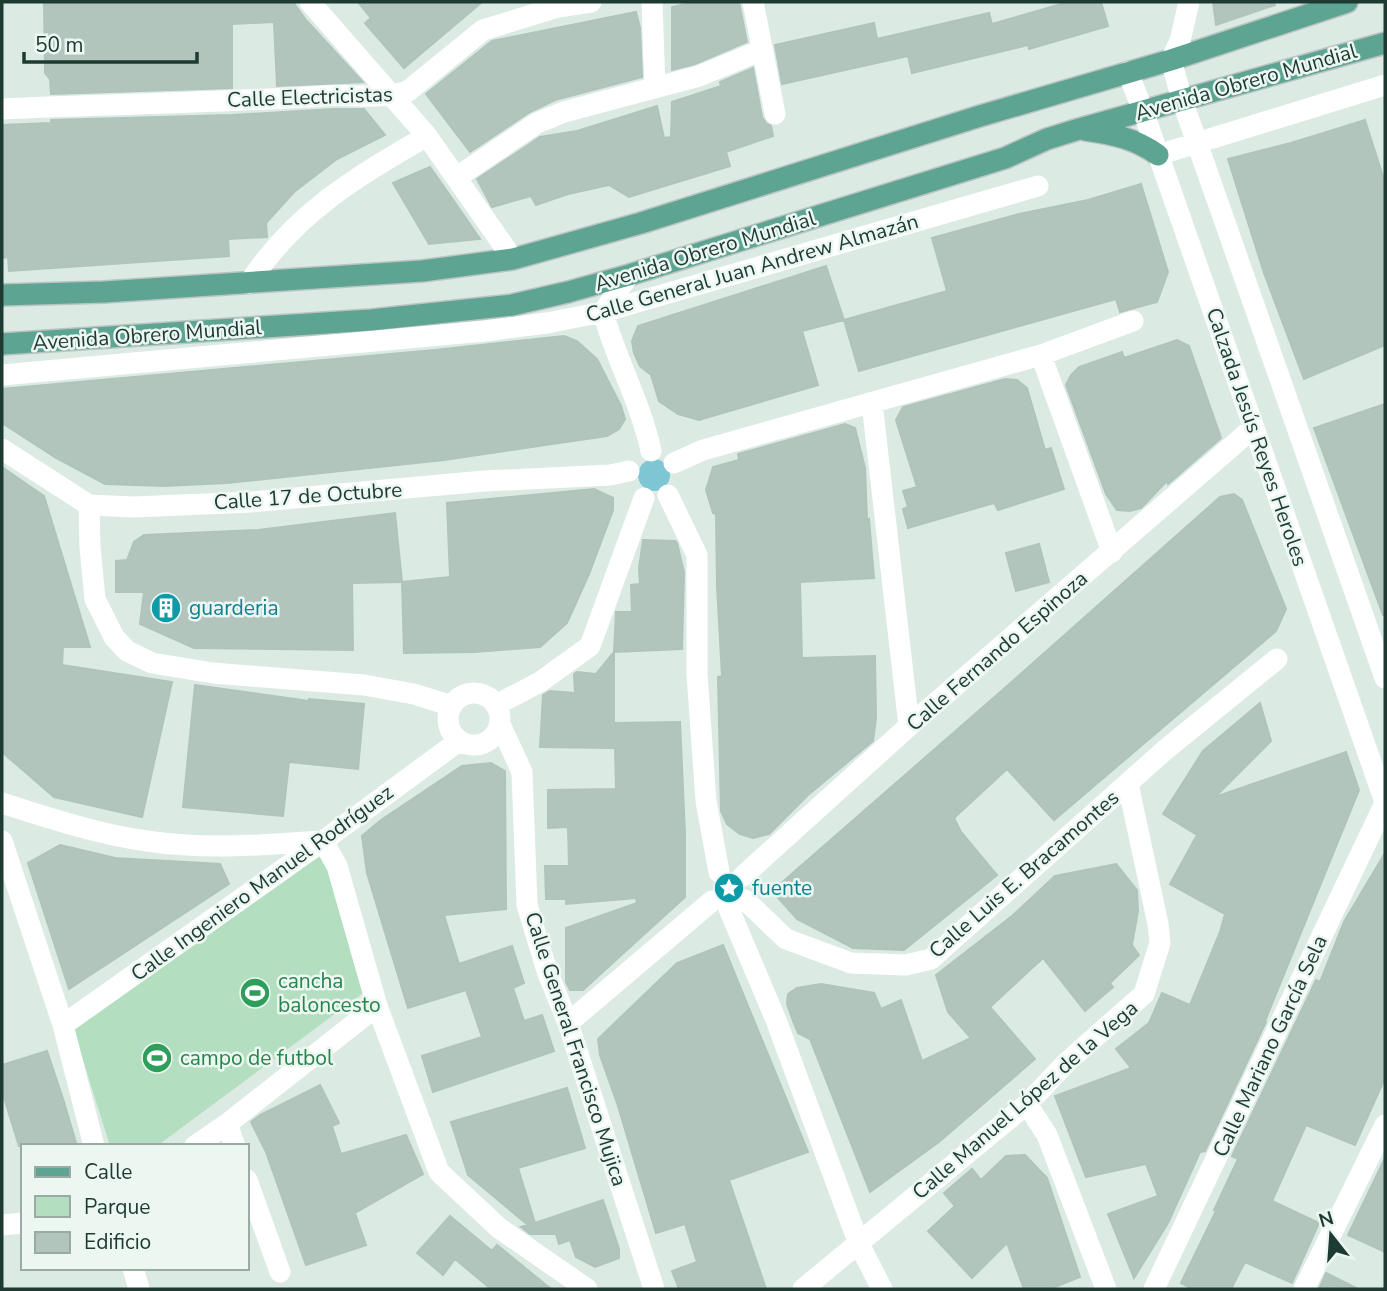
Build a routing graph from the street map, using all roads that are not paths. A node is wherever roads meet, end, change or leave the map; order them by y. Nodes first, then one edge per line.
1 (310, 2) edge
2 (591, 2) edge
3 (652, 2) edge
4 (753, 2) edge
5 (1189, 2) edge
6 (1347, 2) edge
7 (1385, 43) edge
8 (762, 50) junction
9 (1171, 60) junction
10 (1128, 72) junction
11 (655, 87) junction
12 (1382, 92) edge
13 (394, 96) junction
14 (1182, 100) junction
15 (2, 109) edge
16 (1143, 111) junction
17 (775, 114) dead end
18 (1079, 129) junction
19 (427, 136) junction
20 (1196, 144) junction
21 (1158, 155) junction
22 (457, 177) junction
23 (1038, 186) dead end
24 (513, 259) junction
25 (629, 275) junction
26 (249, 283) junction
27 (2, 295) edge
28 (603, 313) junction
29 (1133, 321) dead end
30 (2, 344) edge
31 (1041, 355) junction
32 (2, 375) edge
33 (872, 403) junction
34 (1253, 428) junction
35 (2, 449) edge
36 (651, 451) junction
37 (674, 463) junction
38 (629, 471) junction
39 (668, 495) junction
40 (644, 498) junction
41 (89, 505) junction
42 (1112, 552) junction
43 (1277, 659) dead end
44 (1385, 678) edge
45 (452, 706) junction
46 (498, 715) junction
47 (909, 726) junction
48 (459, 741) junction
49 (1128, 784) junction
50 (1385, 802) edge
51 (2, 803) edge
52 (2, 841) edge
53 (323, 841) junction
54 (719, 873) junction
55 (743, 876) junction
56 (729, 903) junction
57 (377, 1006) junction
58 (568, 1023) junction
59 (63, 1025) junction
60 (1027, 1104) junction
61 (227, 1124) junction
62 (1385, 1125) edge
63 (93, 1144) edge
64 (198, 1144) edge
65 (234, 1144) edge
66 (248, 1183) edge
67 (21, 1223) edge
68 (2, 1225) edge
69 (859, 1244) junction
70 (134, 1270) edge
71 (279, 1272) dead end
72 (139, 1289) edge
73 (587, 1289) edge
74 (654, 1289) edge
75 (803, 1289) edge
76 (882, 1289) edge
77 (1106, 1289) edge
78 (1154, 1289) edge
79 (1304, 1289) edge

1 - 13 street
2 - 13 street, Calle Electricistas
3 - 11 street
4 - 8 street
5 - 9 street
6 - 9 main road, Avenida Obrero Mundial
7 - 14 main road, Avenida Obrero Mundial
8 - 11 street
8 - 17 street
9 - 10 main road, Avenida Obrero Mundial
9 - 14 street, Calzada Jesús Reyes Heroles
10 - 16 street, Calzada Jesús Reyes Heroles
10 - 24 main road, Avenida Obrero Mundial
11 - 22 street
12 - 20 street
13 - 15 street, Calle Electricistas
13 - 19 street
14 - 16 main road, Avenida Obrero Mundial
14 - 20 street, Calzada Jesús Reyes Heroles
16 - 18 main road, Avenida Obrero Mundial
16 - 21 street, Calzada Jesús Reyes Heroles
18 - 21 main road
18 - 25 main road, Avenida Obrero Mundial
19 - 22 street
19 - 26 street
20 - 21 street
20 - 44 street, Calzada Jesús Reyes Heroles
21 - 34 street, Calzada Jesús Reyes Heroles
22 - 24 street
23 - 28 street, Calle General Juan Andrew Almazán
24 - 26 main road, Avenida Obrero Mundial
25 - 28 street
25 - 30 main road, Avenida Obrero Mundial
26 - 27 main road, Avenida Obrero Mundial
28 - 32 street, Calle General Juan Andrew Almazán
28 - 36 street
29 - 31 street
31 - 33 street
31 - 42 street
33 - 37 street
33 - 47 street
34 - 42 street, Calle Fernando Espinoza
34 - 50 street, Calzada Jesús Reyes Heroles
35 - 41 street
36 - 37 street
36 - 38 street
37 - 39 street
38 - 40 street
38 - 41 street, Calle 17 de Octubre
39 - 40 street
39 - 54 street
40 - 46 street
41 - 45 street
42 - 47 street, Calle Fernando Espinoza
43 - 49 street, Calle Luis E. Bracamontes
45 - 46 street
45 - 48 street
46 - 48 street
46 - 58 street, Calle General Francisco Mujica
47 - 55 street, Calle Fernando Espinoza
48 - 53 street, Calle Ingeniero Manuel Rodríguez
49 - 56 street, Calle Luis E. Bracamontes
49 - 60 street, Calle Manuel López de la Vega
50 - 78 street, Calle Mariano García Sela
51 - 53 street
52 - 59 street
53 - 57 street
53 - 59 street, Calle Ingeniero Manuel Rodríguez
54 - 55 street
54 - 56 street
55 - 56 street
56 - 58 street
56 - 69 street
57 - 61 street
57 - 73 street
58 - 74 street, Calle General Francisco Mujica
59 - 63 street
60 - 69 street, Calle Manuel López de la Vega
60 - 77 street
61 - 64 street
61 - 65 street
62 - 79 street
66 - 71 street
67 - 68 street
69 - 75 street, Calle Manuel López de la Vega
69 - 76 street
70 - 72 street

